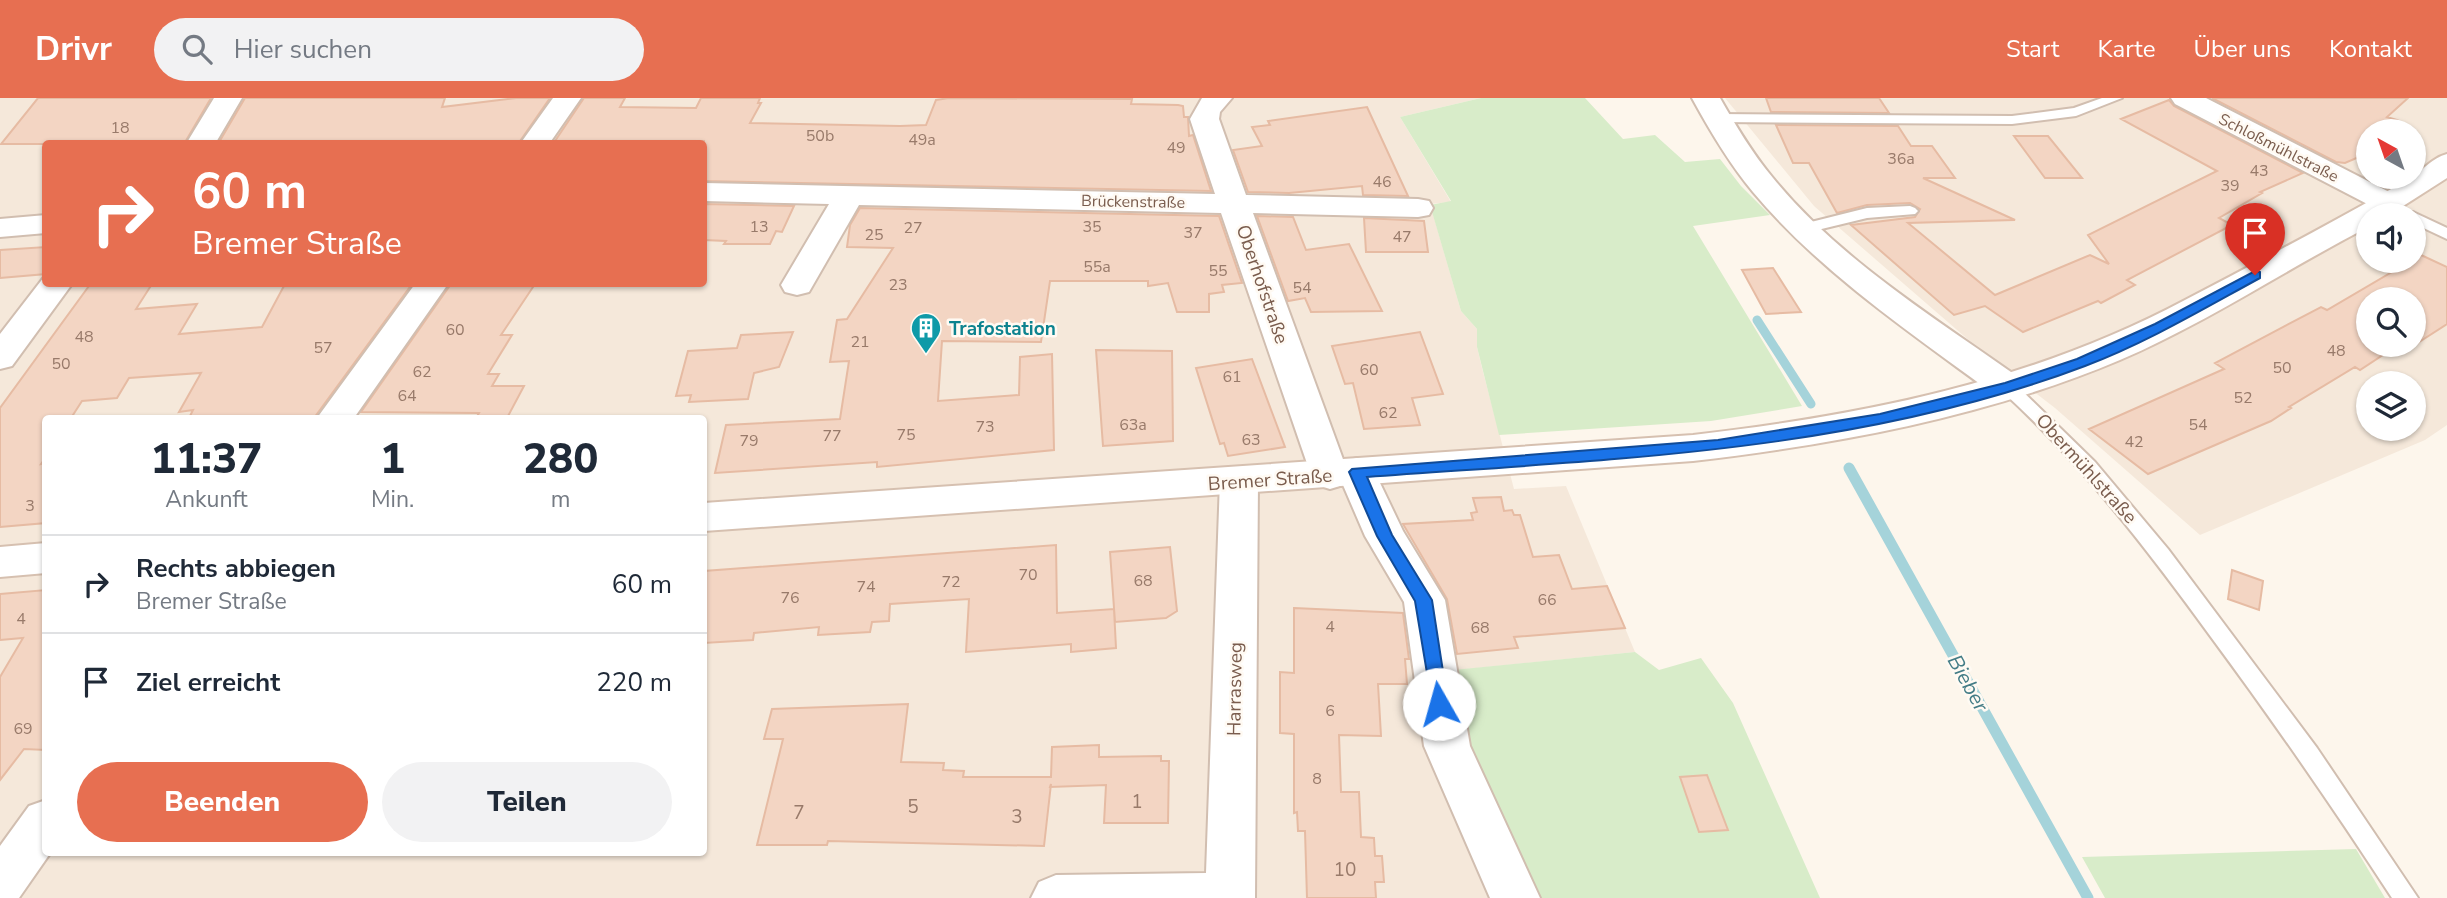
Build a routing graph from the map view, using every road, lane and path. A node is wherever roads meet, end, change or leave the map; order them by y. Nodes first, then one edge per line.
1 (228, 98) edge
2 (568, 98) edge
3 (1218, 98) edge
4 (2115, 98) edge
5 (2185, 98) edge
6 (1711, 108) edge
7 (202, 140) edge
8 (537, 140) edge
9 (2447, 163) edge
10 (707, 192) edge
11 (849, 195) junction
12 (2388, 203) edge
13 (2408, 203) edge
14 (1235, 204) junction
15 (1418, 208) dead end
16 (1910, 211) dead end
17 (2426, 223) edge
18 (42, 224) edge
19 (0, 228) edge
20 (1805, 228) junction
21 (2356, 233) edge
22 (2447, 234) edge
23 (797, 285) dead end
24 (54, 287) edge
25 (430, 287) edge
26 (0, 358) edge
27 (2008, 387) junction
28 (337, 415) edge
29 (1343, 474) junction
30 (1239, 481) junction
31 (707, 517) edge
32 (42, 558) edge
33 (0, 562) edge
34 (42, 827) edge
35 (0, 885) edge
36 (1230, 897) edge
37 (1056, 898) edge
38 (1515, 898) edge
39 (2406, 898) edge

1 - 7 street
2 - 8 street
3 - 14 street, Oberhofstraße
4 - 6 lane
5 - 12 street, Schloßmühlstraße
6 - 20 street, Obermühlstraße
9 - 13 street, Bremer Straße
10 - 11 street, Brückenstraße
11 - 14 street, Brückenstraße
11 - 23 street
14 - 15 street, Brückenstraße
14 - 29 street, Oberhofstraße
16 - 20 lane
17 - 22 lane, Schloßmühlstraße
18 - 19 street
20 - 27 street, Obermühlstraße
21 - 27 street, Bremer Straße
24 - 26 street
25 - 28 street
27 - 29 street, Bremer Straße
27 - 39 lane, Obermühlstraße
29 - 30 street, Bremer Straße
29 - 38 street, Oberhofstraße
30 - 31 street, Bremer Straße
30 - 36 street, Harrasweg
32 - 33 street
34 - 35 street
36 - 37 street

